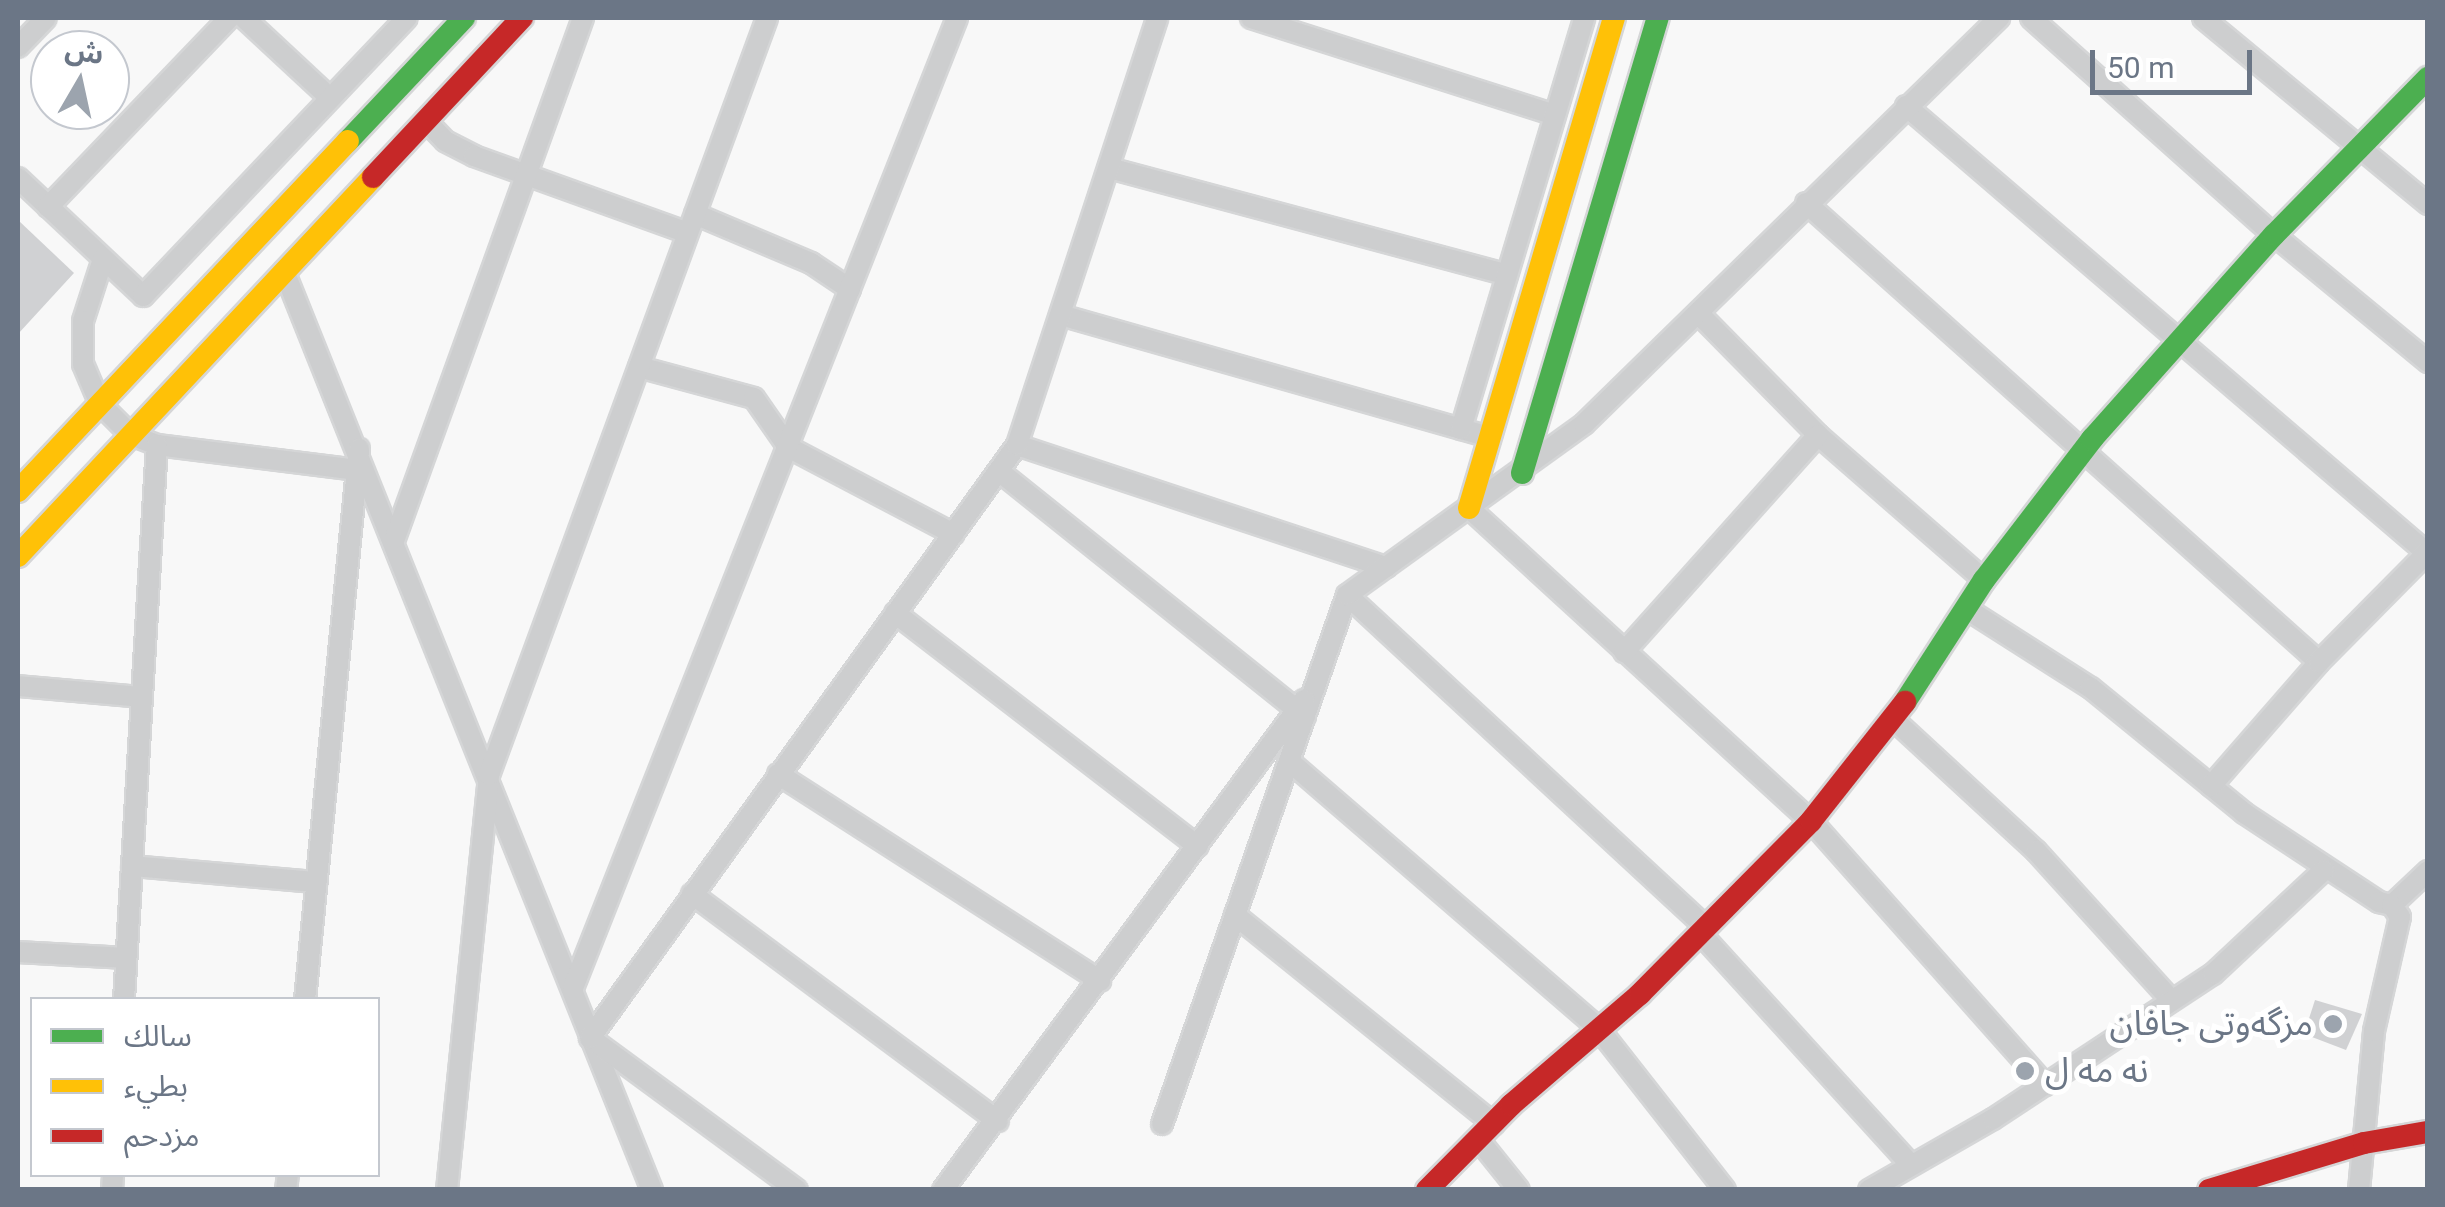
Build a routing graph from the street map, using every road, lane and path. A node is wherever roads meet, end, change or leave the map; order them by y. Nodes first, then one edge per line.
1 (46, 18) edge
2 (229, 18) edge
3 (244, 18) edge
4 (407, 18) edge
5 (464, 18) edge
6 (522, 18) edge
7 (583, 18) edge
8 (767, 18) edge
9 (957, 18) edge
10 (1157, 18) edge
11 (1252, 18) edge
12 (1584, 18) edge
13 (1614, 18) edge
14 (1658, 18) edge
15 (2000, 18) edge
16 (2031, 18) edge
17 (2203, 18) edge
18 (18, 47) edge
19 (2428, 78) edge
20 (330, 98) junction
21 (1906, 106) junction
22 (1555, 115) junction
23 (425, 120) junction
24 (2358, 146) junction
25 (1109, 168) junction
26 (528, 172) junction
27 (18, 178) edge
28 (1806, 203) junction
29 (2428, 204) edge
30 (48, 208) junction
31 (692, 224) junction
32 (2274, 235) junction
33 (103, 259) junction
34 (284, 271) junction
35 (1507, 275) junction
36 (850, 289) junction
37 (1698, 313) junction
38 (1060, 315) junction
39 (2181, 343) junction
40 (2428, 362) edge
41 (638, 368) junction
42 (100, 404) junction
43 (1461, 429) junction
44 (130, 435) junction
45 (1818, 435) junction
46 (1488, 437) junction
47 (157, 445) junction
48 (1017, 445) junction
49 (359, 446) junction
50 (788, 447) junction
51 (2082, 452) junction
52 (356, 470) junction
53 (1000, 472) junction
54 (1522, 473) junction
55 (18, 491) edge
56 (1468, 508) junction
57 (954, 534) junction
58 (395, 538) junction
59 (2427, 553) edge
60 (18, 556) edge
61 (1386, 567) junction
62 (1984, 580) junction
63 (1348, 595) junction
64 (1970, 611) junction
65 (895, 613) junction
66 (1624, 652) junction
67 (2318, 662) junction
68 (18, 686) edge
69 (142, 697) junction
70 (1301, 713) junction
71 (1892, 720) junction
72 (1290, 761) junction
73 (778, 774) junction
74 (489, 775) junction
75 (2211, 786) junction
76 (1811, 821) junction
77 (1198, 846) junction
78 (132, 866) junction
79 (2324, 870) junction
80 (2428, 871) edge
81 (316, 882) junction
82 (692, 894) junction
83 (2392, 905) junction
84 (1236, 915) junction
85 (1702, 930) junction
86 (18, 952) edge
87 (126, 958) junction
88 (1100, 981) junction
89 (574, 988) junction
90 (124, 997) edge
91 (305, 997) edge
92 (2170, 1000) junction
93 (1598, 1028) junction
94 (590, 1038) junction
95 (2045, 1085) junction
96 (998, 1121) junction
97 (1162, 1124) dead end
98 (1486, 1132) junction
99 (2428, 1132) edge
100 (2364, 1143) junction
101 (1910, 1164) junction
102 (447, 1190) edge
103 (652, 1190) edge
104 (798, 1190) edge
105 (943, 1190) edge
106 (1428, 1190) edge
107 (1520, 1190) edge
108 (1725, 1190) edge
109 (1869, 1190) edge
110 (2210, 1190) edge
111 (2359, 1190) edge

1 - 18 street
2 - 30 street
3 - 20 street
4 - 20 street
5 - 42 street
6 - 23 street
7 - 26 street
8 - 31 street
9 - 36 street
10 - 25 street
11 - 22 street
12 - 22 street
13 - 46 street
14 - 54 street
15 - 21 street
16 - 32 street
17 - 24 street
19 - 24 street
20 - 33 street
21 - 28 street
21 - 39 street
22 - 35 street
23 - 26 street
23 - 34 street
24 - 29 street
24 - 32 street
25 - 35 street
25 - 38 street
26 - 31 street
26 - 58 street
27 - 30 street
28 - 37 street
28 - 51 street
30 - 33 street
31 - 36 street
31 - 41 street
32 - 39 street
32 - 40 street
33 - 42 street
34 - 44 street
34 - 49 street
35 - 43 street
36 - 50 street
37 - 45 street
37 - 54 street
38 - 43 street
38 - 48 street
39 - 51 street
39 - 59 street
41 - 50 street
41 - 74 street
42 - 44 street
42 - 55 street
43 - 46 street
44 - 47 street
44 - 60 street
45 - 62 street
45 - 66 street
46 - 56 street
47 - 52 street
47 - 69 street
48 - 53 street
48 - 61 street
49 - 52 street
49 - 58 street
50 - 57 street
50 - 89 street
51 - 62 street
51 - 67 street
52 - 81 street
53 - 57 street
53 - 70 street
54 - 56 street
56 - 61 street
56 - 66 street
57 - 65 street
58 - 74 street
59 - 67 street
61 - 63 street
62 - 64 street
63 - 70 street
63 - 85 street
64 - 71 street
64 - 75 street
65 - 73 street
65 - 77 street
66 - 76 street
67 - 75 street
68 - 69 street
69 - 78 street
70 - 72 street
70 - 77 street
71 - 76 street
71 - 92 street
72 - 84 street
72 - 93 street
73 - 82 street
73 - 88 street
74 - 89 street
74 - 102 street
75 - 79 street
76 - 85 street
76 - 95 street
77 - 88 street
78 - 81 street
78 - 87 street
79 - 83 street
79 - 92 street
80 - 83 street
81 - 91 street
82 - 94 street
82 - 96 street
83 - 100 street
84 - 97 street
84 - 98 street
85 - 93 street
85 - 101 street
86 - 87 street
87 - 90 street
88 - 96 street
89 - 94 street
92 - 95 street
93 - 98 street
93 - 108 street
94 - 103 street
94 - 104 street
95 - 101 street
96 - 105 street
98 - 106 street
98 - 107 street
99 - 100 street
100 - 110 street
100 - 111 street
101 - 109 street

